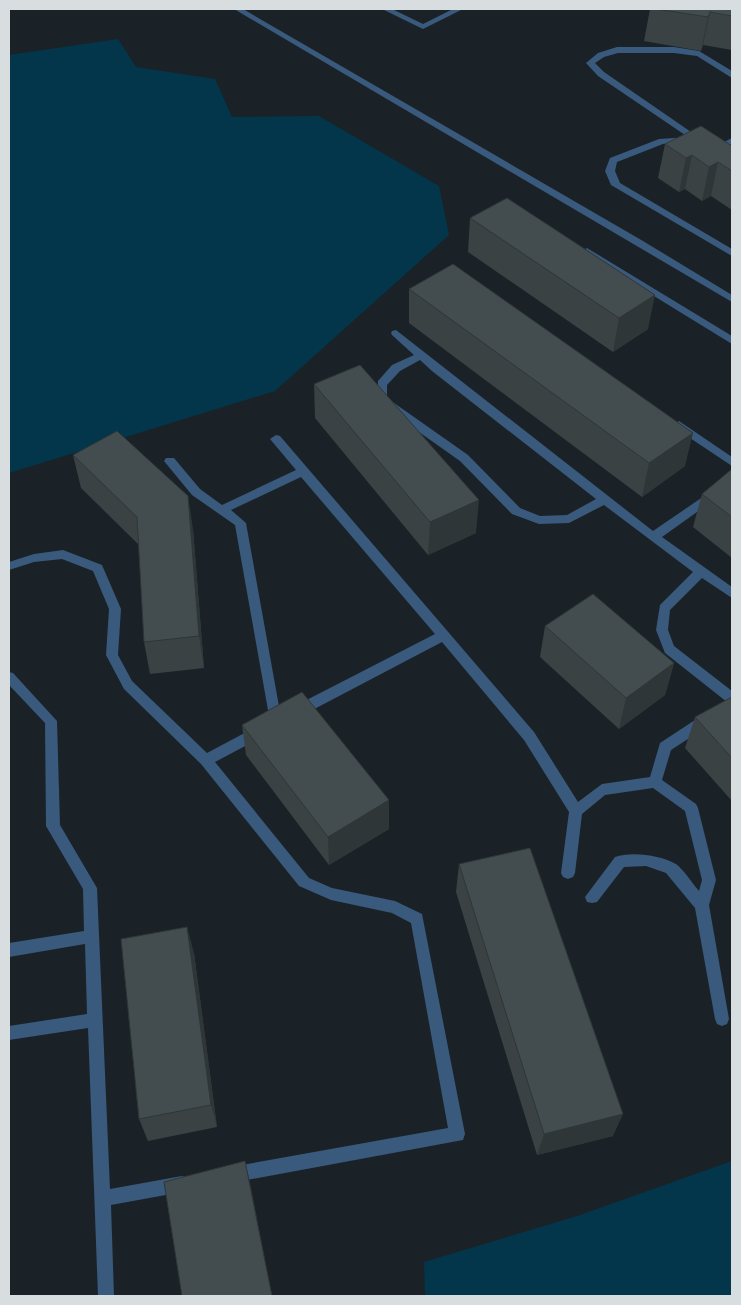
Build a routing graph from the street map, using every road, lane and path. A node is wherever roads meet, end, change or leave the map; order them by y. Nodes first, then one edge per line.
1 (238, 9) edge
2 (386, 9) edge
3 (459, 9) edge
4 (732, 75) edge
5 (698, 140) junction
6 (732, 141) edge
7 (581, 248) edge
8 (732, 253) edge
9 (732, 299) edge
10 (396, 332) dead end
11 (731, 339) edge
12 (422, 355) junction
13 (667, 416) edge
14 (276, 439) dead end
15 (170, 461) dead end
16 (732, 462) edge
17 (303, 471) junction
18 (732, 481) edge
19 (606, 499) junction
20 (221, 510) junction
21 (653, 537) junction
22 (9, 566) edge
23 (702, 571) junction
24 (732, 593) edge
25 (442, 636) junction
26 (9, 677) edge
27 (727, 704) edge
28 (276, 723) junction
29 (206, 760) junction
30 (655, 782) junction
31 (576, 811) junction
32 (568, 873) dead end
33 (592, 897) dead end
34 (702, 905) junction
35 (92, 936) junction
36 (9, 950) edge
37 (722, 1019) dead end
38 (96, 1020) junction
39 (9, 1033) edge
40 (221, 1177) edge
41 (192, 1182) edge
42 (103, 1198) junction
43 (106, 1296) edge

1 - 9 street
2 - 3 street
4 - 5 street
5 - 6 street
5 - 8 street
7 - 11 street
10 - 12 street
12 - 19 street
12 - 19 street
13 - 16 street
14 - 17 street
15 - 20 street
17 - 20 street
17 - 25 street
18 - 21 street
19 - 21 street
20 - 28 street
21 - 23 street
22 - 29 street
23 - 24 street
23 - 27 street
25 - 28 street
25 - 31 street
26 - 35 street
27 - 30 street
28 - 29 street
29 - 40 street
30 - 31 street
30 - 34 street
31 - 32 street
33 - 34 street
34 - 37 street
35 - 36 street
35 - 38 street
38 - 39 street
38 - 42 street
41 - 42 street
42 - 43 street

